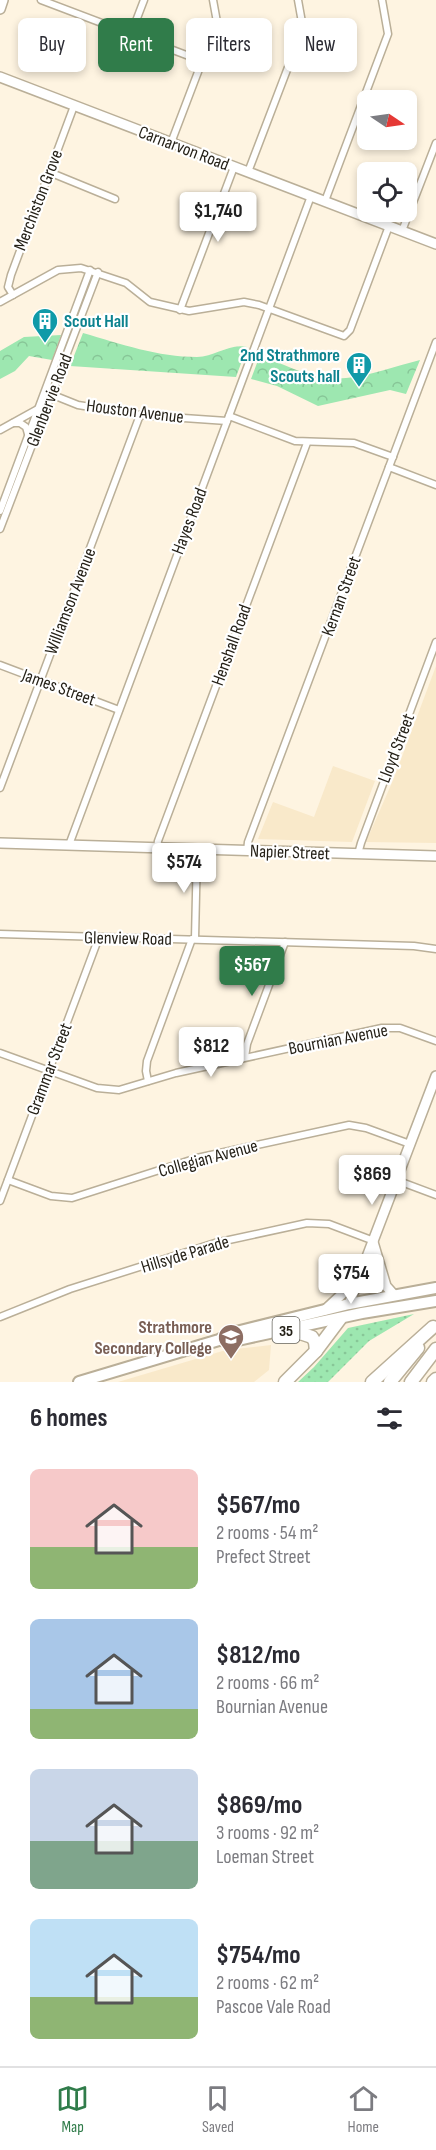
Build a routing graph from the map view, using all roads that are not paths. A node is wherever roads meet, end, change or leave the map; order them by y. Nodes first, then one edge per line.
1 (3, 0) edge
2 (41, 0) edge
3 (144, 0) edge
4 (213, 0) edge
5 (298, 0) edge
6 (382, 0) edge
7 (0, 9) edge
8 (137, 18) edge
9 (216, 18) edge
10 (98, 22) edge
11 (198, 72) edge
12 (0, 77) edge
13 (74, 106) junction
14 (171, 143) junction
15 (436, 143) edge
16 (234, 167) junction
17 (49, 172) junction
18 (248, 172) junction
19 (311, 196) junction
20 (115, 199) dead end
21 (325, 201) junction
22 (389, 226) junction
23 (402, 231) junction
24 (436, 244) edge
25 (94, 271) junction
26 (13, 295) junction
27 (0, 302) edge
28 (269, 308) junction
29 (180, 310) junction
30 (436, 342) edge
31 (48, 394) junction
32 (41, 410) junction
33 (140, 415) junction
34 (228, 418) junction
35 (12, 423) junction
36 (0, 430) edge
37 (27, 438) junction
38 (307, 442) junction
39 (393, 458) junction
40 (389, 467) junction
41 (436, 484) edge
42 (0, 511) edge
43 (0, 529) edge
44 (436, 642) edge
45 (0, 665) edge
46 (40, 680) junction
47 (118, 710) junction
48 (0, 788) edge
49 (0, 843) edge
50 (69, 845) junction
51 (157, 848) junction
52 (197, 850) junction
53 (247, 851) junction
54 (358, 854) junction
55 (436, 856) edge
56 (0, 934) edge
57 (99, 937) junction
58 (193, 939) junction
59 (285, 942) junction
60 (436, 949) edge
61 (435, 1042) edge
62 (0, 1053) edge
63 (245, 1058) junction
64 (48, 1071) junction
65 (436, 1076) edge
66 (148, 1081) junction
67 (410, 1144) junction
68 (8, 1180) junction
69 (396, 1180) junction
70 (436, 1195) edge
71 (0, 1201) edge
72 (374, 1241) junction
73 (358, 1279) junction
74 (436, 1288) edge
75 (394, 1295) junction
76 (436, 1301) edge
77 (349, 1304) junction
78 (325, 1310) junction
79 (0, 1317) edge
80 (340, 1319) junction
81 (435, 1325) edge
82 (288, 1329) junction
83 (219, 1340) junction
84 (436, 1349) edge
85 (316, 1351) junction
86 (80, 1382) edge
87 (285, 1382) edge
88 (372, 1382) edge
89 (390, 1382) edge
90 (411, 1382) edge

1 - 7 street
2 - 10 street
3 - 8 street
4 - 9 street
5 - 18 street
6 - 21 street
11 - 14 street
12 - 13 street, Carnarvon Road
13 - 14 street, Carnarvon Road
13 - 17 street, Merchiston Grove
14 - 16 street, Carnarvon Road
15 - 23 street
16 - 18 street, Carnarvon Road
16 - 29 street
17 - 20 street
17 - 26 street, Merchiston Grove
18 - 19 street, Carnarvon Road
19 - 21 street, Carnarvon Road
19 - 28 street, Hayes Road
21 - 22 street, Carnarvon Road
22 - 23 street, Carnarvon Road
22 - 28 street
23 - 24 street, Carnarvon Road
25 - 26 street
25 - 29 street
25 - 31 street, Glenbervie Road
26 - 27 street
28 - 29 street
28 - 34 street, Hayes Road
30 - 39 street, Kernan Street
31 - 32 street, Glenbervie Road
31 - 33 street, Houston Avenue
32 - 35 street
32 - 37 street, Glenbervie Road
32 - 43 street, Glenbervie Road
33 - 34 street, Houston Avenue
33 - 46 street, Williamson Avenue
34 - 38 street, Houston Avenue
34 - 47 street, Hayes Road
35 - 36 street
35 - 37 street
37 - 42 street, Glenbervie Road
38 - 39 street, Houston Avenue
38 - 51 street, Henshall Road
39 - 40 street, Kernan Street
40 - 41 street
40 - 53 street, Kernan Street
44 - 54 street, Lloyd Street
45 - 46 street, James Street
46 - 47 street, James Street
46 - 48 street, Williamson Avenue
47 - 50 street, Hayes Road
49 - 50 street, Napier Street
50 - 51 street, Napier Street
51 - 52 street, Napier Street
52 - 53 street, Napier Street
52 - 58 street
53 - 54 street, Napier Street
54 - 55 street, Napier Street
56 - 57 street, Glenview Road
57 - 58 street, Glenview Road
57 - 64 street, Grammar Street
58 - 59 street, Glenview Road
58 - 66 street
59 - 60 street, Glenview Road
59 - 63 street
61 - 63 street, Bournian Avenue
62 - 64 street, Bournian Avenue
63 - 66 street, Bournian Avenue
64 - 66 street, Bournian Avenue
64 - 68 street, Grammar Street
65 - 67 street
67 - 68 street, Collegian Avenue
67 - 69 street
68 - 71 street, Grammar Street
69 - 70 street
69 - 72 street
72 - 73 street
72 - 75 street
72 - 79 street, Hillsyde Parade
73 - 77 street
73 - 78 street
74 - 75 main road, 35
75 - 77 main road, 35
76 - 80 main road, 35
77 - 78 main road, 35
77 - 80 main road
78 - 83 main road, 35
80 - 82 main road, 35
80 - 85 highway
81 - 88 highway
81 - 89 highway
82 - 83 main road, 35
82 - 85 highway
83 - 86 main road, 35
84 - 90 highway
85 - 87 highway

